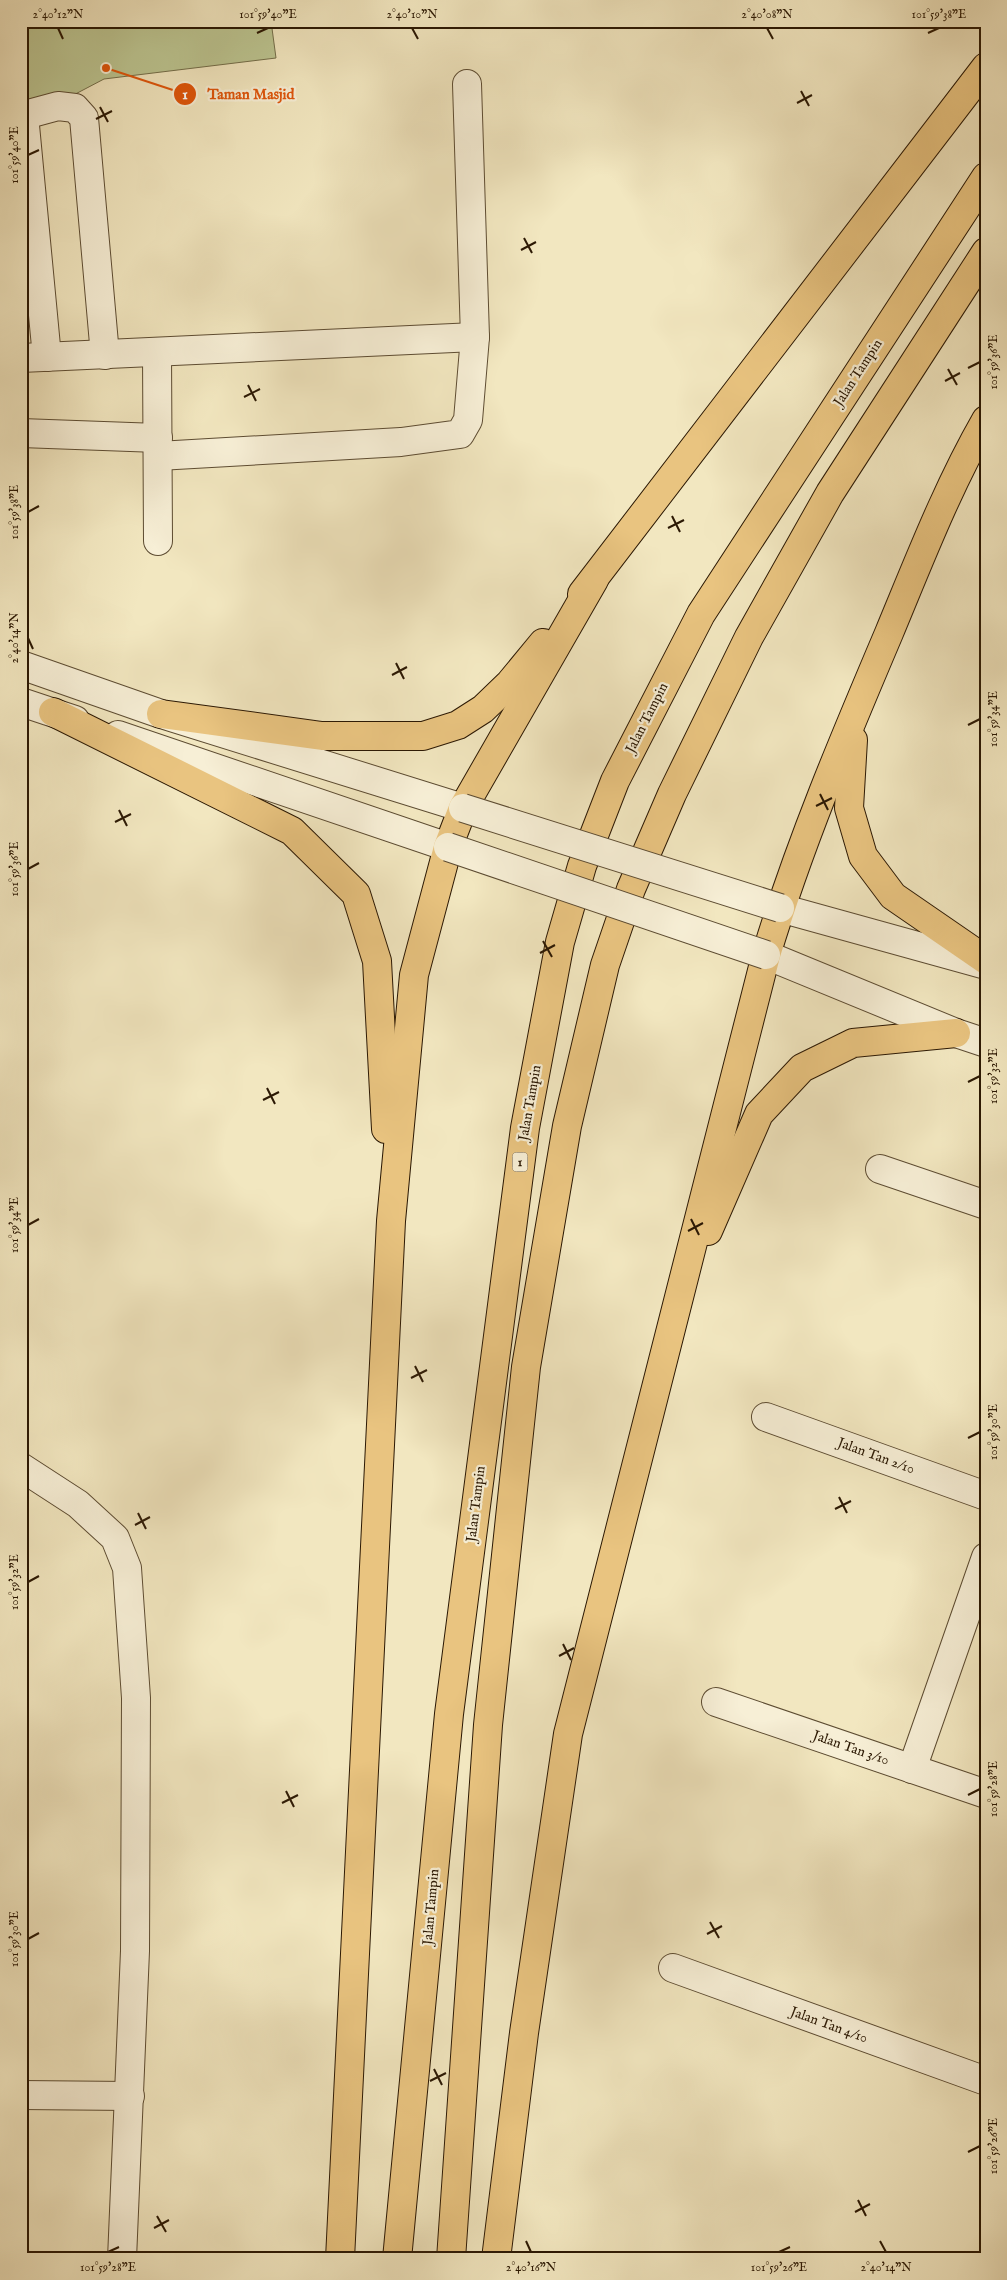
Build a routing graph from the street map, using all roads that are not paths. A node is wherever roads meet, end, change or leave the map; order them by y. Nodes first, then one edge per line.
1 (986, 67) edge
2 (467, 84) dead end
3 (23, 116) edge
4 (986, 177) edge
5 (986, 252) edge
6 (475, 337) junction
7 (157, 353) junction
8 (105, 355) junction
9 (34, 358) edge
10 (986, 420) edge
11 (21, 433) edge
12 (158, 447) junction
13 (158, 541) dead end
14 (594, 580) junction
15 (21, 665) edge
16 (21, 702) edge
17 (53, 712) junction
18 (161, 714) junction
19 (854, 716) junction
20 (463, 808) junction
21 (448, 847) junction
22 (780, 908) junction
23 (766, 955) junction
24 (986, 960) edge
25 (986, 965) edge
26 (956, 1033) junction
27 (986, 1043) edge
28 (880, 1169) dead end
29 (986, 1205) edge
30 (391, 1221) junction
31 (674, 1308) junction
32 (766, 1417) dead end
33 (21, 1467) edge
34 (986, 1496) edge
35 (986, 1556) edge
36 (716, 1702) dead end
37 (912, 1769) junction
38 (986, 1794) edge
39 (673, 1968) dead end
40 (986, 2081) edge
41 (21, 2095) edge
42 (130, 2096) junction
43 (122, 2259) edge
44 (340, 2259) edge
45 (397, 2259) edge
46 (451, 2259) edge
47 (496, 2259) edge

1 - 14 highway
2 - 6 street
3 - 8 street
3 - 9 street
4 - 45 highway, Jalan Tampin / 1
5 - 46 highway
6 - 7 street
6 - 12 street
7 - 8 street
7 - 12 street
8 - 9 street
10 - 19 highway
11 - 12 street
12 - 13 street
14 - 18 highway
14 - 20 highway
15 - 18 street
16 - 17 street
17 - 21 street
17 - 30 highway
18 - 20 street
19 - 22 highway
19 - 24 highway
20 - 21 highway
20 - 22 street, bridge
21 - 23 street, bridge
21 - 30 highway
22 - 23 highway
22 - 25 street
23 - 26 street
23 - 31 highway
26 - 27 street
26 - 31 highway
28 - 29 street
30 - 44 highway
31 - 47 highway
32 - 34 street, Jalan Tan 2/10
33 - 42 street
35 - 37 street
36 - 37 street, Jalan Tan 3/10
37 - 38 street, Jalan Tan 3/10
39 - 40 street, Jalan Tan 4/10
41 - 42 street
42 - 43 street

